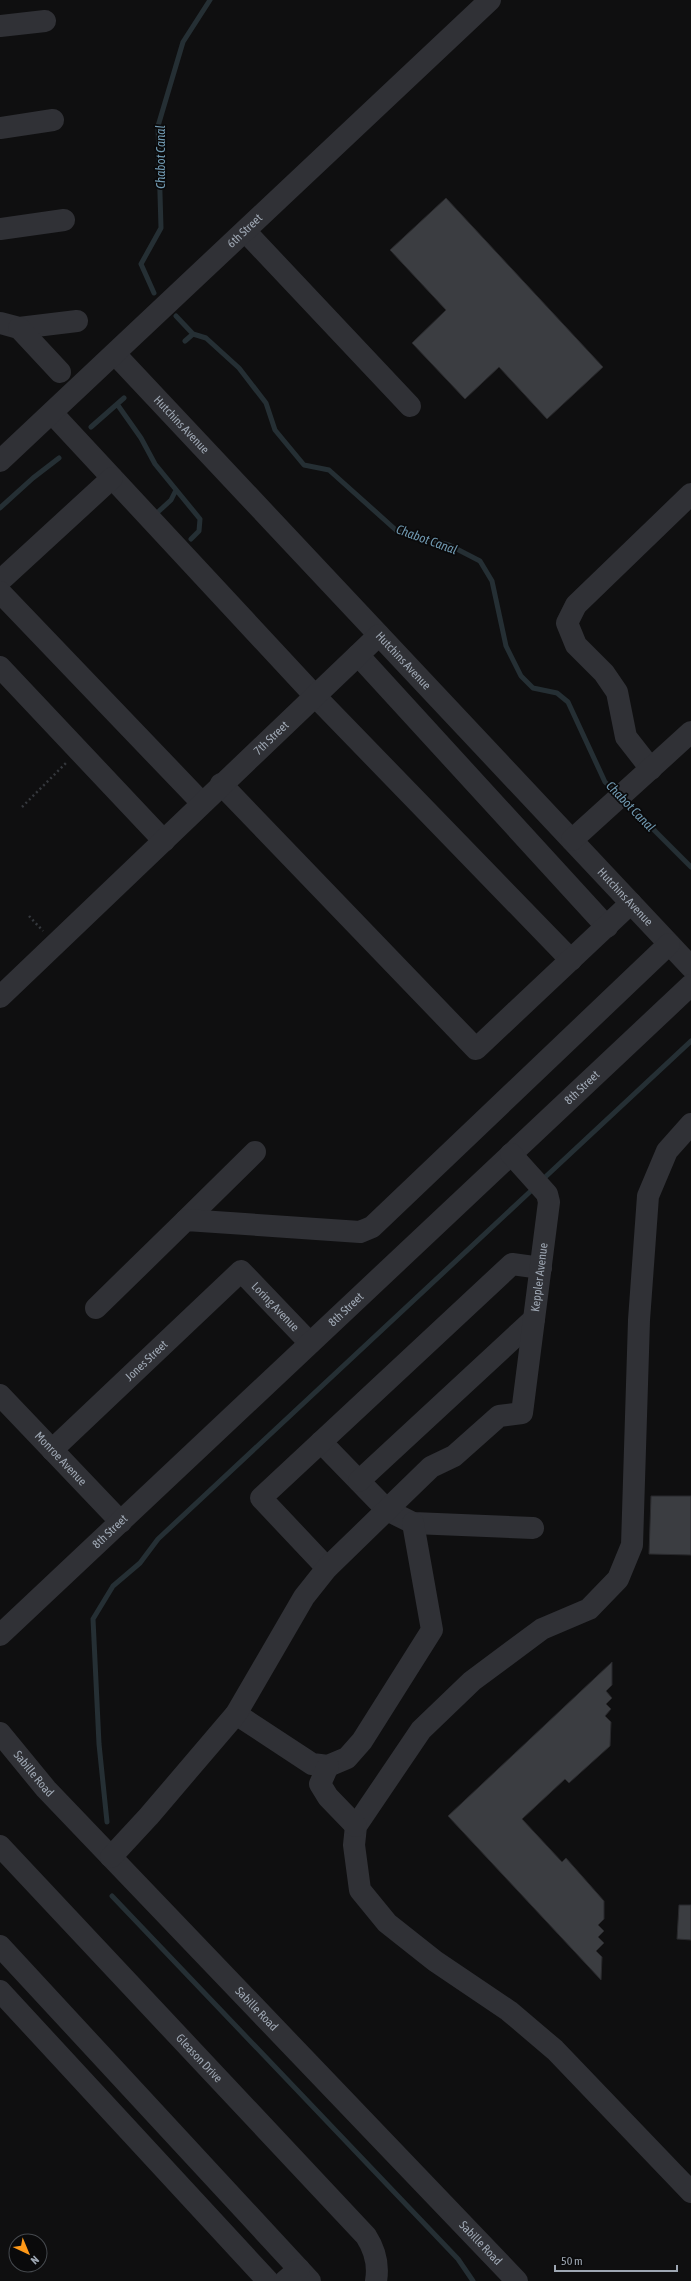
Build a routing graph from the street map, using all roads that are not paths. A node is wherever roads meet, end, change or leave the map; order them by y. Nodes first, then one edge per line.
1 (490, 0) edge
2 (44, 21) dead end
3 (0, 26) edge
4 (53, 120) dead end
5 (0, 128) edge
6 (64, 220) dead end
7 (0, 229) edge
8 (245, 231) junction
9 (77, 321) dead end
10 (10, 325) edge
11 (115, 354) junction
12 (60, 372) dead end
13 (410, 406) dead end
14 (52, 413) junction
15 (0, 462) edge
16 (112, 478) junction
17 (691, 494) edge
18 (0, 581) edge
19 (0, 592) edge
20 (379, 635) junction
21 (358, 655) junction
22 (0, 667) edge
23 (315, 696) junction
24 (688, 741) edge
25 (643, 775) junction
26 (221, 784) junction
27 (202, 803) junction
28 (572, 840) junction
29 (164, 841) junction
30 (631, 903) junction
31 (607, 927) junction
32 (669, 944) junction
33 (571, 960) junction
34 (691, 967) edge
35 (691, 985) edge
36 (0, 997) edge
37 (691, 1124) edge
38 (255, 1152) dead end
39 (512, 1154) junction
40 (186, 1220) junction
41 (540, 1268) junction
42 (241, 1271) joint
43 (96, 1308) dead end
44 (534, 1319) junction
45 (310, 1343) junction
46 (0, 1395) edge
47 (321, 1442) junction
48 (52, 1450) junction
49 (359, 1481) junction
50 (387, 1510) junction
51 (120, 1522) junction
52 (413, 1523) junction
53 (533, 1528) dead end
54 (327, 1568) junction
55 (0, 1634) edge
56 (236, 1714) junction
57 (0, 1733) edge
58 (328, 1766) junction
59 (356, 1826) junction
60 (0, 1846) edge
61 (111, 1857) junction
62 (0, 1946) edge
63 (0, 1991) edge
64 (691, 2192) edge
65 (298, 2277) edge
66 (268, 2281) edge
67 (376, 2281) edge
68 (517, 2281) edge

1 - 8 street, 6th Street
2 - 3 street
4 - 5 street
6 - 7 street
8 - 11 street, 6th Street
8 - 13 street
9 - 10 street
10 - 12 street
11 - 14 street, 6th Street
11 - 20 street, Hutchins Avenue
14 - 15 street, 6th Street
14 - 16 street
16 - 18 street
16 - 23 street
17 - 25 street
19 - 27 street
20 - 21 street, 7th Street
20 - 28 street, Hutchins Avenue
21 - 23 street, 7th Street
21 - 31 street
22 - 29 street
23 - 26 street, 7th Street
23 - 33 street
24 - 25 street
25 - 28 street
26 - 27 street, 7th Street
26 - 33 street
27 - 29 street, 7th Street
28 - 30 street, Hutchins Avenue
29 - 36 street, 7th Street
30 - 31 street
30 - 32 street, Hutchins Avenue
31 - 33 street
32 - 34 street, Hutchins Avenue
32 - 40 street
35 - 39 street, 8th Street
37 - 59 street
38 - 40 street
39 - 41 street, Keppler Avenue
39 - 45 street, 8th Street
40 - 43 street
41 - 44 street, Keppler Avenue
41 - 47 street
42 - 45 street, Loring Avenue
42 - 48 street, Jones Street
44 - 49 street
44 - 50 street, Keppler Avenue
45 - 51 street, 8th Street
46 - 48 street, Monroe Avenue
47 - 49 street
47 - 54 street
48 - 51 street, Monroe Avenue
49 - 50 street
50 - 52 street
50 - 54 street
51 - 55 street, 8th Street
52 - 53 street
52 - 58 street
54 - 56 street
56 - 58 street
56 - 61 street
57 - 61 street, Sabille Road
58 - 59 street
59 - 64 street
60 - 67 street, Gleason Drive
61 - 68 street, Sabille Road
62 - 65 street
63 - 66 street

